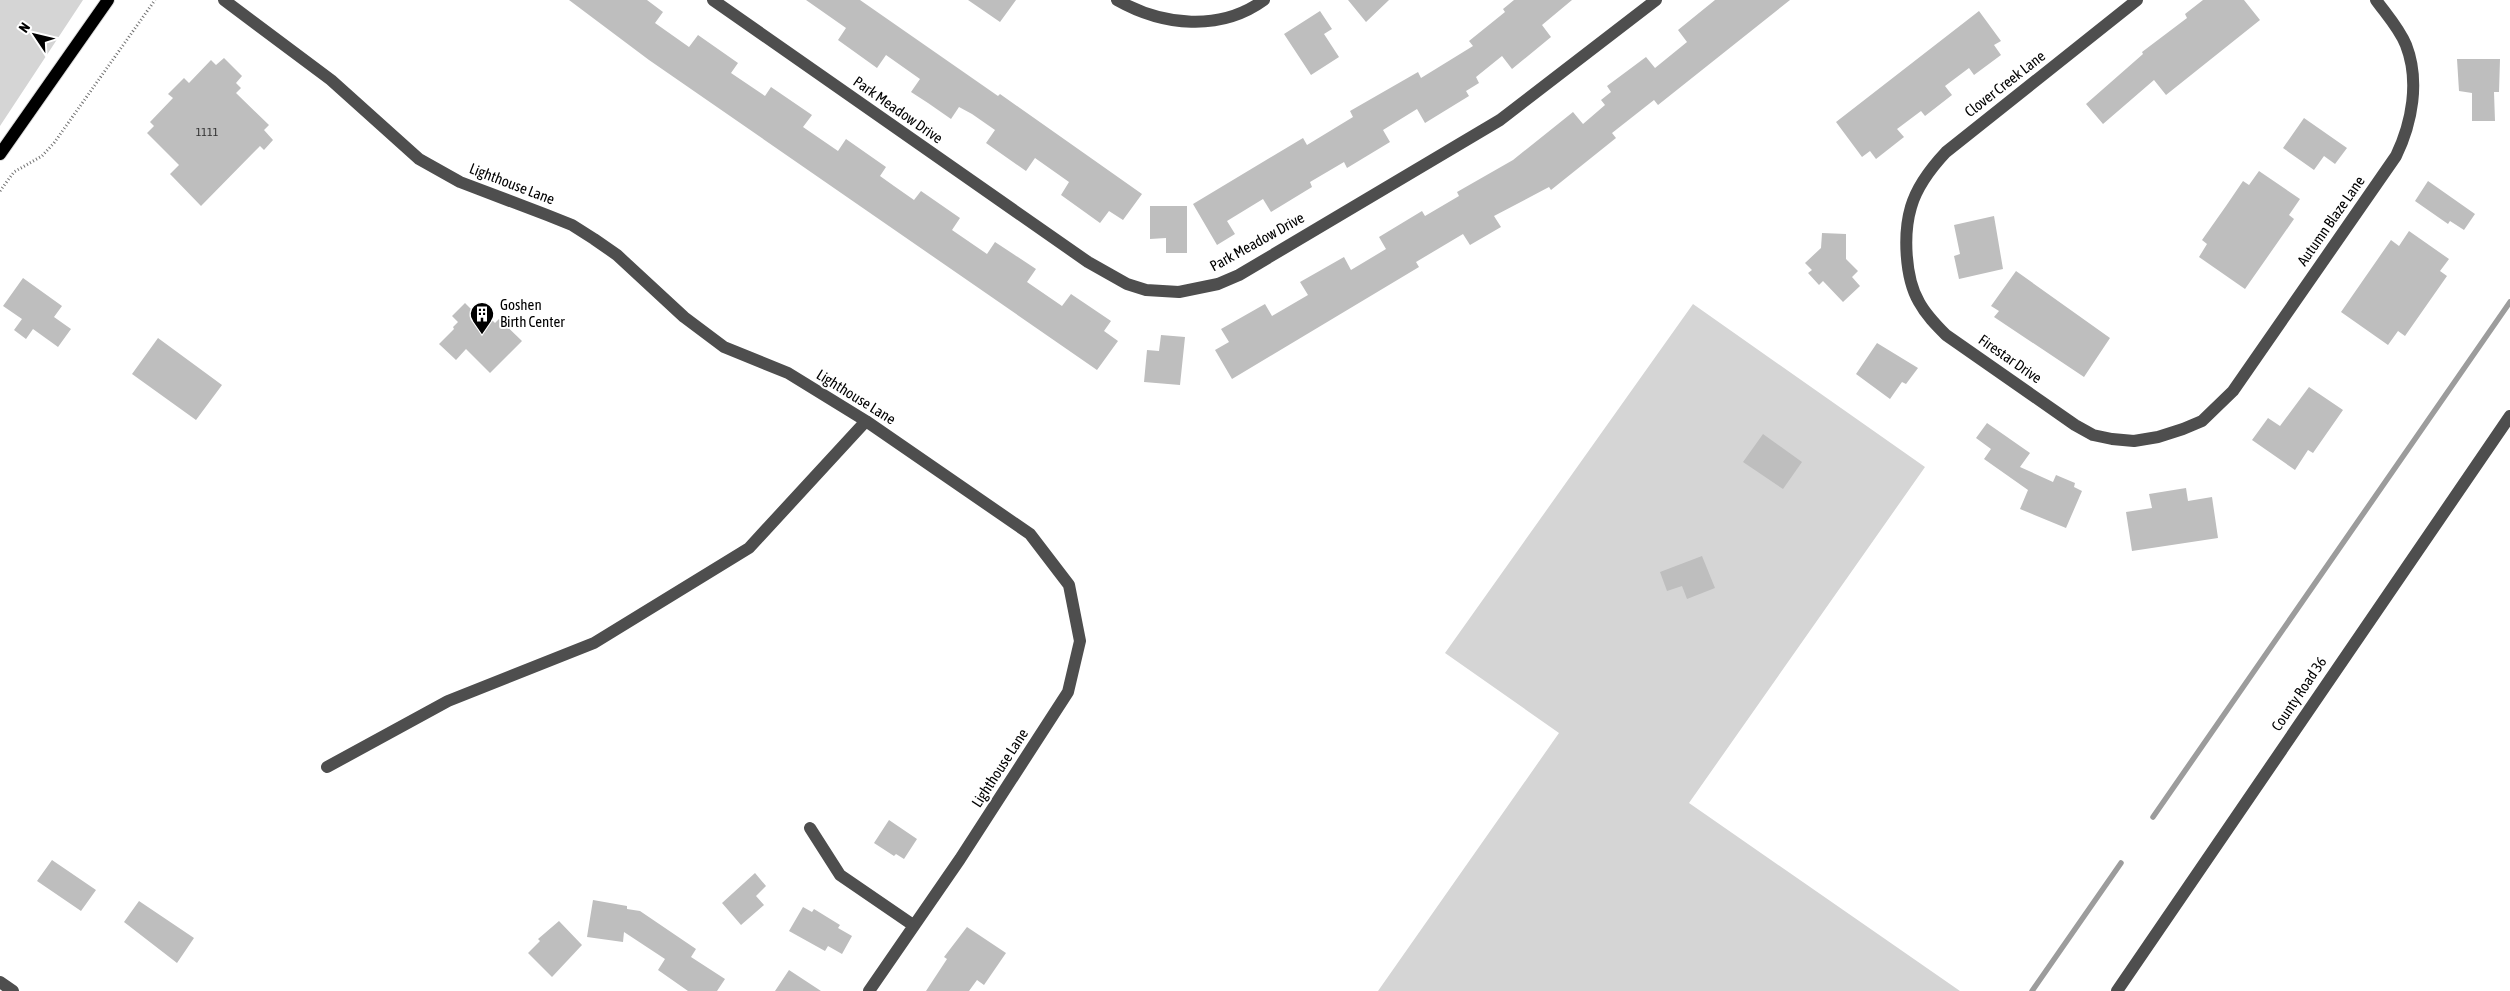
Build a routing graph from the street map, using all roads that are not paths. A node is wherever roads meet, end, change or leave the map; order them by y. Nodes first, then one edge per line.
1 (108, 0) edge
2 (224, 0) edge
3 (713, 0) edge
4 (1117, 0) edge
5 (1264, 0) edge
6 (1656, 0) edge
7 (2137, 0) edge
8 (2376, 0) edge
9 (0, 154) edge
10 (1911, 208) joint
11 (2510, 416) edge
12 (866, 421) junction
13 (2183, 429) joint
14 (327, 766) dead end
15 (810, 828) dead end
16 (913, 924) junction
17 (0, 982) edge
18 (13, 991) edge
19 (869, 991) edge
20 (2117, 991) edge

1 - 9 main road
2 - 12 street, Lighthouse Lane
3 - 6 street, Park Meadow Drive
4 - 5 street
7 - 10 street, Clover Creek Lane
8 - 13 street, Autumn Blaze Lane
10 - 13 street, Firestar Drive
11 - 20 street, County Road 36
12 - 14 street
12 - 16 street, Lighthouse Lane
15 - 16 street
16 - 19 street, Lighthouse Lane
17 - 18 street

